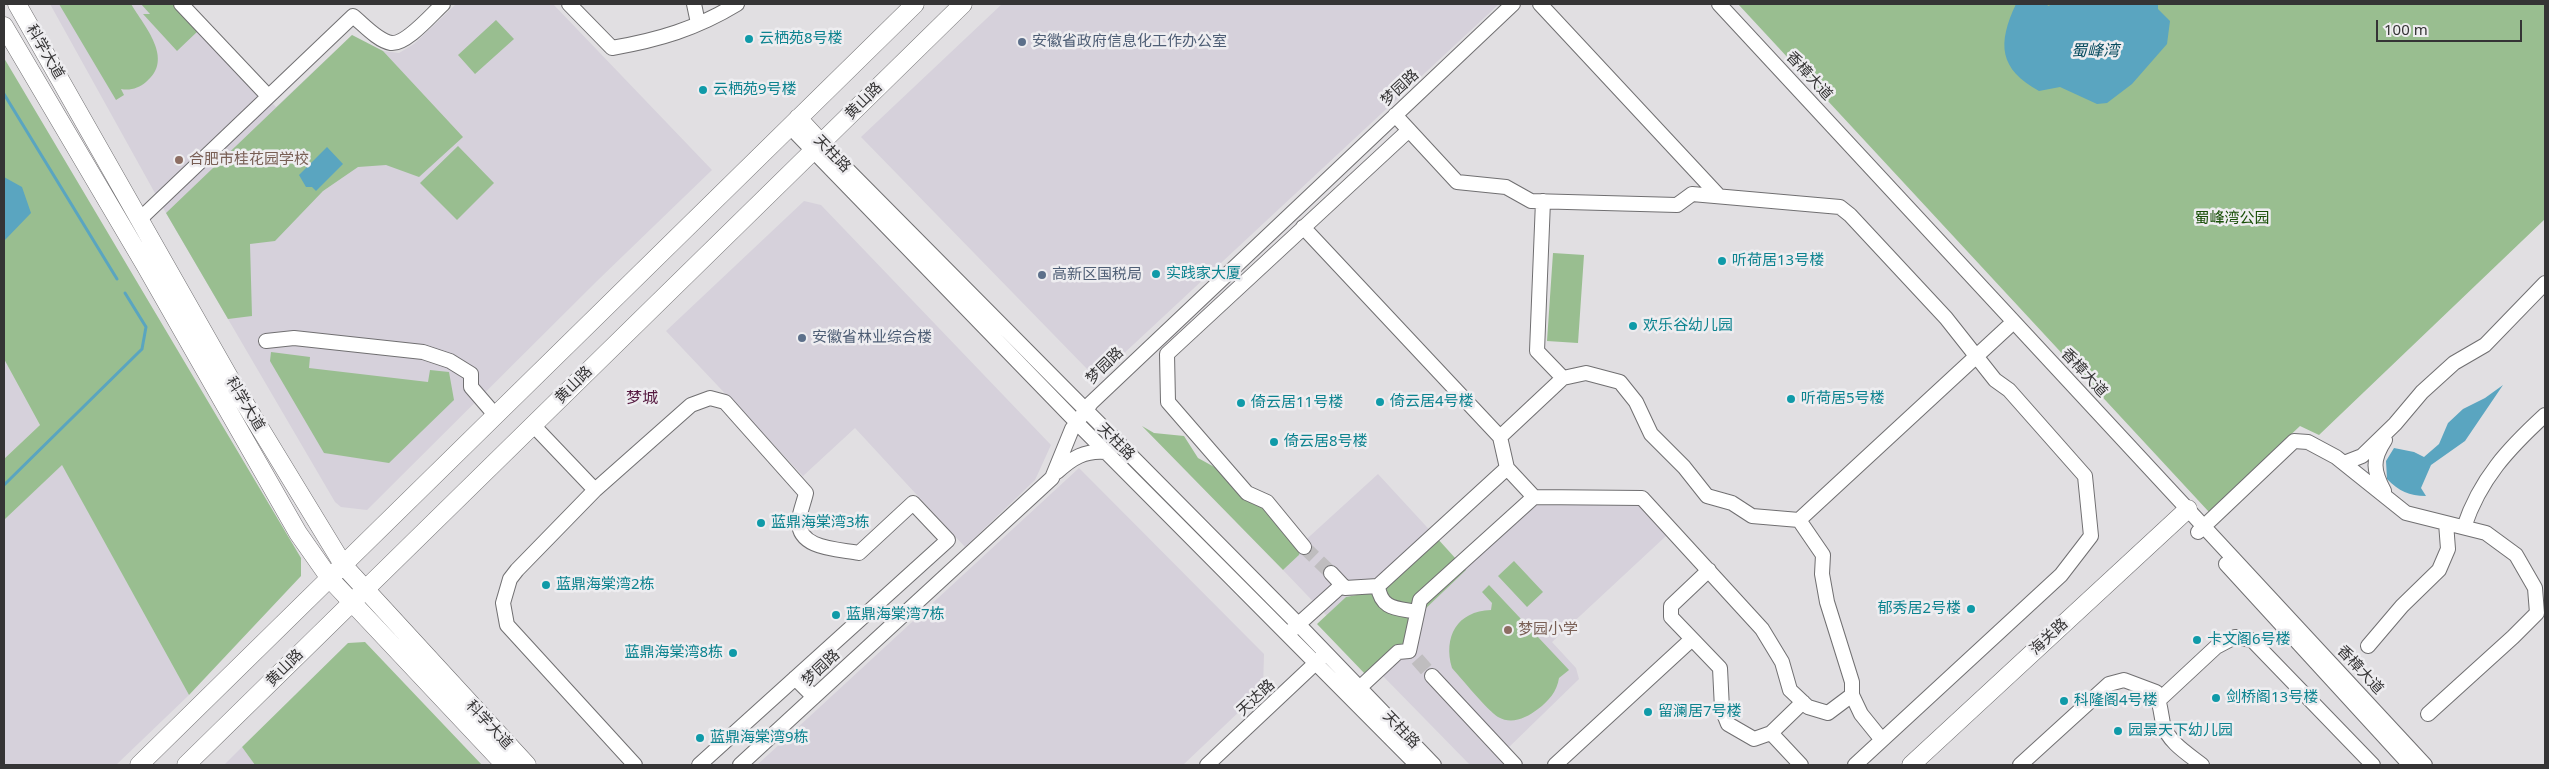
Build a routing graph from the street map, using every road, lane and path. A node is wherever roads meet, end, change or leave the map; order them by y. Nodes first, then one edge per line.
1 (17, 4) edge
2 (181, 4) edge
3 (442, 4) edge
4 (570, 4) edge
5 (694, 4) edge
6 (737, 4) edge
7 (915, 4) edge
8 (963, 4) edge
9 (1513, 4) edge
10 (1540, 4) edge
11 (1712, 4) edge
12 (1719, 4) edge
13 (698, 23) junction
14 (4, 26) edge
15 (268, 96) junction
16 (1395, 115) junction
17 (794, 123) junction
18 (1409, 130) junction
19 (817, 147) junction
20 (1719, 196) junction
21 (1543, 201) junction
22 (140, 219) junction
23 (1303, 227) junction
24 (2545, 283) edge
25 (2008, 327) junction
26 (266, 341) dead end
27 (1976, 356) junction
28 (1563, 378) junction
29 (2545, 415) edge
30 (496, 416) junction
31 (1080, 416) junction
32 (2395, 424) junction
33 (533, 425) junction
34 (1500, 437) junction
35 (1106, 452) junction
36 (2344, 463) junction
37 (1507, 468) junction
38 (1057, 472) junction
39 (595, 490) junction
40 (2386, 496) junction
41 (1534, 497) junction
42 (1799, 520) junction
43 (2192, 520) junction
44 (2446, 523) junction
45 (2464, 527) junction
46 (1304, 547) tunnel mouth
47 (344, 566) junction
48 (1709, 570) junction
49 (1331, 573) tunnel mouth
50 (331, 580) junction
51 (1342, 585) junction
52 (1378, 586) junction
53 (358, 596) junction
54 (1417, 612) junction
55 (1298, 624) junction
56 (1286, 634) junction
57 (1692, 639) junction
58 (2368, 646) dead end
59 (1325, 662) junction
60 (1432, 676) tunnel mouth
61 (795, 678) junction
62 (1355, 692) junction
63 (1852, 696) junction
64 (814, 697) junction
65 (2159, 700) junction
66 (1802, 702) junction
67 (2428, 714) dead end
68 (1771, 733) junction
69 (1882, 740) junction
70 (139, 765) edge
71 (186, 765) edge
72 (505, 765) edge
73 (527, 765) edge
74 (635, 765) edge
75 (699, 765) edge
76 (740, 765) edge
77 (1207, 765) edge
78 (1221, 765) edge
79 (1417, 765) edge
80 (1434, 765) edge
81 (1515, 765) edge
82 (1555, 765) edge
83 (1801, 765) edge
84 (1855, 765) edge
85 (1910, 765) edge
86 (1928, 765) edge
87 (2020, 765) edge
88 (2202, 765) edge
89 (2373, 765) edge
90 (2410, 765) edge
91 (2426, 765) edge

1 - 22 main road, 科学大道
2 - 15 street
3 - 15 street
4 - 13 street
5 - 13 street
6 - 13 street
7 - 17 main road, 黄山路
8 - 19 main road, 黄山路
9 - 16 street, 梦园路
10 - 20 street
11 - 25 street, 香樟大道
12 - 43 street, 香樟大道
14 - 50 main road, 科学大道
15 - 22 street
16 - 18 street
16 - 31 street, 梦园路
17 - 19 main road, 天柱路
17 - 30 main road, 黄山路
18 - 21 street
18 - 23 street
19 - 31 street, 天柱路
19 - 33 main road, 黄山路
20 - 21 street
20 - 27 street
21 - 28 street
22 - 47 main road, 科学大道
23 - 34 street
23 - 46 street
24 - 32 street
25 - 27 street
25 - 43 street, 香樟大道
26 - 30 street
27 - 42 street
27 - 69 street
28 - 34 street
28 - 42 street
29 - 45 street
30 - 47 main road, 黄山路
31 - 35 street, 天柱路
31 - 38 street, 梦园路
31 - 55 street, 天柱路
32 - 36 street
32 - 40 street
33 - 39 street
33 - 53 main road, 黄山路
34 - 37 street
35 - 38 street
35 - 56 street, 天柱路
36 - 40 street
36 - 43 street
37 - 41 street
37 - 52 street
38 - 64 street, 梦园路
39 - 61 street
39 - 74 street
40 - 44 street
41 - 48 street
41 - 54 street
42 - 63 street
43 - 85 main road, 海关路
43 - 86 main road, 海关路
43 - 90 street, 香樟大道
43 - 91 street, 香樟大道
44 - 45 street
44 - 58 street
45 - 67 street
47 - 50 main road, 黄山路
47 - 53 main road, 科学大道
48 - 57 street
48 - 66 street
49 - 51 street
50 - 53 main road, 科学大道
50 - 70 main road, 黄山路
51 - 52 street
51 - 55 street
52 - 54 street
53 - 71 main road, 黄山路
53 - 72 main road, 科学大道
53 - 73 main road, 科学大道
54 - 62 street
55 - 56 street
55 - 59 street, 天柱路
56 - 59 street, 天柱路
57 - 68 street
57 - 82 street
59 - 62 street, 天柱路
59 - 77 street, 天达路
59 - 78 street, 天达路
60 - 81 street
61 - 64 street
61 - 75 street
62 - 79 street, 天柱路
62 - 80 street, 天柱路
63 - 66 street
63 - 69 street
64 - 76 street, 梦园路
65 - 87 street
65 - 88 street
65 - 89 street
66 - 68 street
68 - 83 street
69 - 84 street

